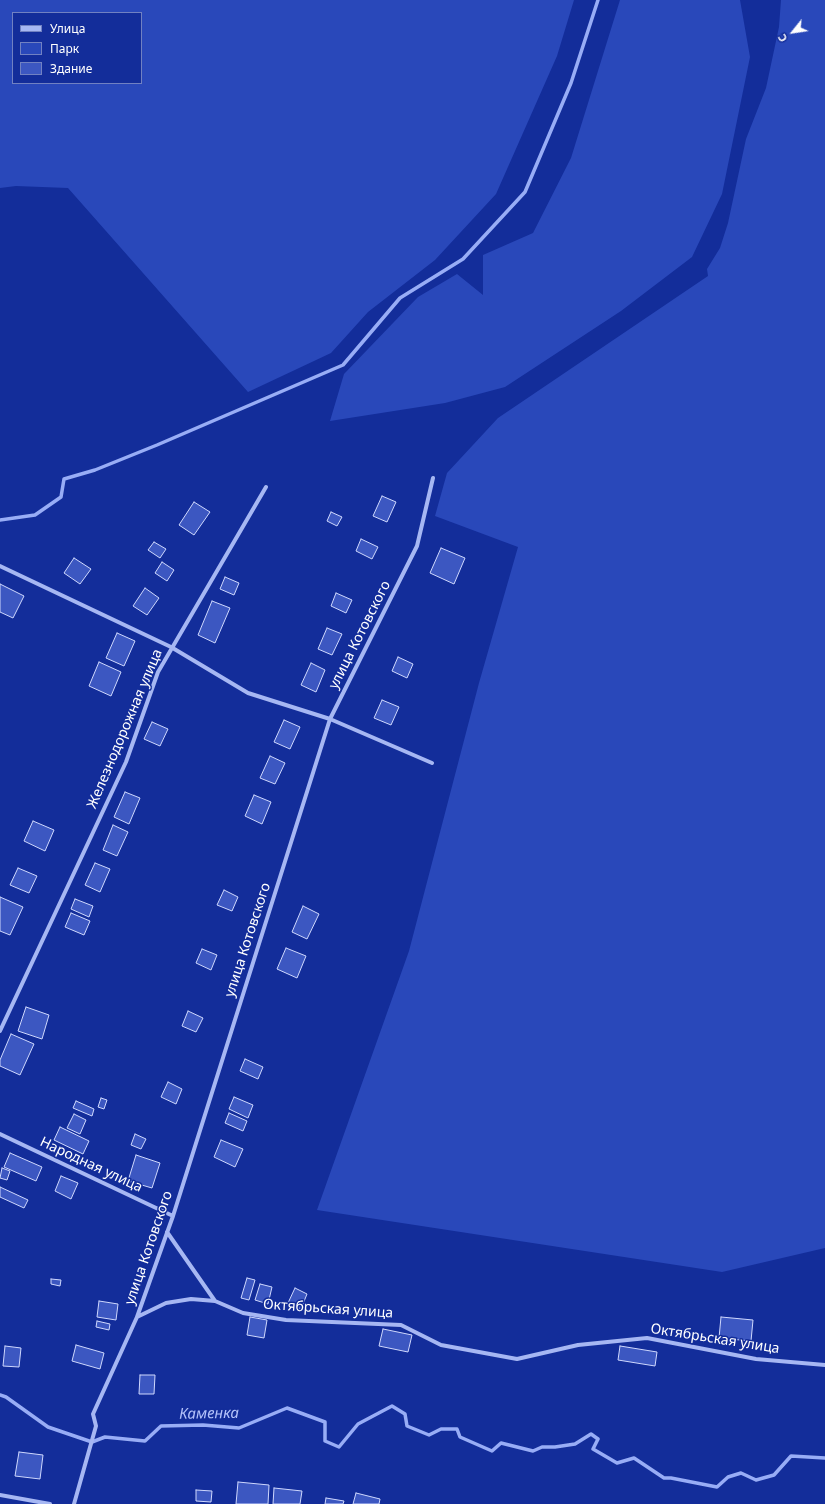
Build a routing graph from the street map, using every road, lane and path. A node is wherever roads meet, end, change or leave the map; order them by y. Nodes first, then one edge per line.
1 (433, 478) dead end
2 (266, 487) dead end
3 (0, 566) edge
4 (171, 647) junction
5 (330, 719) junction
6 (432, 763) dead end
7 (0, 1031) edge
8 (0, 1134) edge
9 (173, 1216) junction
10 (167, 1232) junction
11 (215, 1300) junction
12 (137, 1317) junction
13 (825, 1365) edge
14 (0, 1495) edge
15 (50, 1504) edge
16 (74, 1504) edge

1 - 5 street, улица Котовского
2 - 4 street, Железнодорожная улица
3 - 4 street
4 - 5 street
4 - 7 street, Железнодорожная улица
5 - 6 street
5 - 9 street, улица Котовского
8 - 9 street, Народная улица
9 - 10 street, улица Котовского
10 - 11 street
10 - 12 street, улица Котовского
11 - 12 street, Октябрьская улица
11 - 13 street, Октябрьская улица
12 - 16 street, улица Котовского
14 - 15 street

